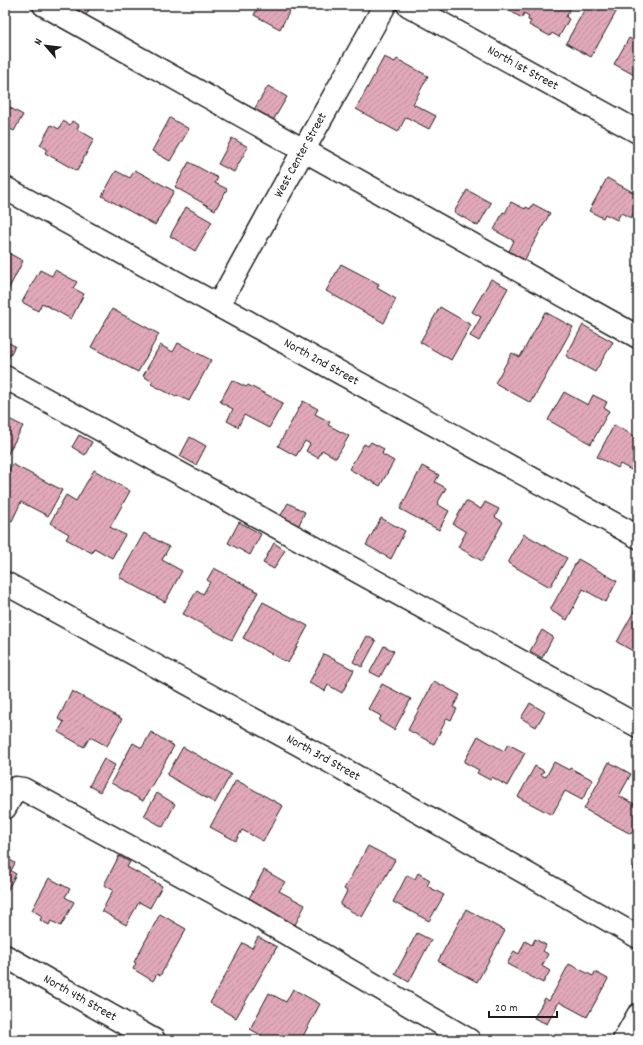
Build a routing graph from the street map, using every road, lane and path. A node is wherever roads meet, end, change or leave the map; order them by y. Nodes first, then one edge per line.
1 (44, 5) edge
2 (385, 5) edge
3 (408, 5) edge
4 (638, 132) edge
5 (303, 151) junction
6 (5, 188) edge
7 (218, 306) junction
8 (638, 337) edge
9 (5, 377) edge
10 (638, 537) edge
11 (5, 583) edge
12 (638, 726) edge
13 (5, 808) edge
14 (638, 937) edge
15 (5, 956) edge
16 (638, 1015) edge
17 (154, 1040) edge
18 (469, 1040) edge
19 (624, 1040) edge

1 - 5 street
2 - 5 street, West Center Street
3 - 4 street, North 1st Street
5 - 7 street, West Center Street
5 - 8 street
6 - 7 street, North 2nd Street
7 - 10 street, North 2nd Street
9 - 12 street
11 - 14 street, North 3rd Street
13 - 18 street
15 - 17 street, North 4th Street
16 - 19 street

